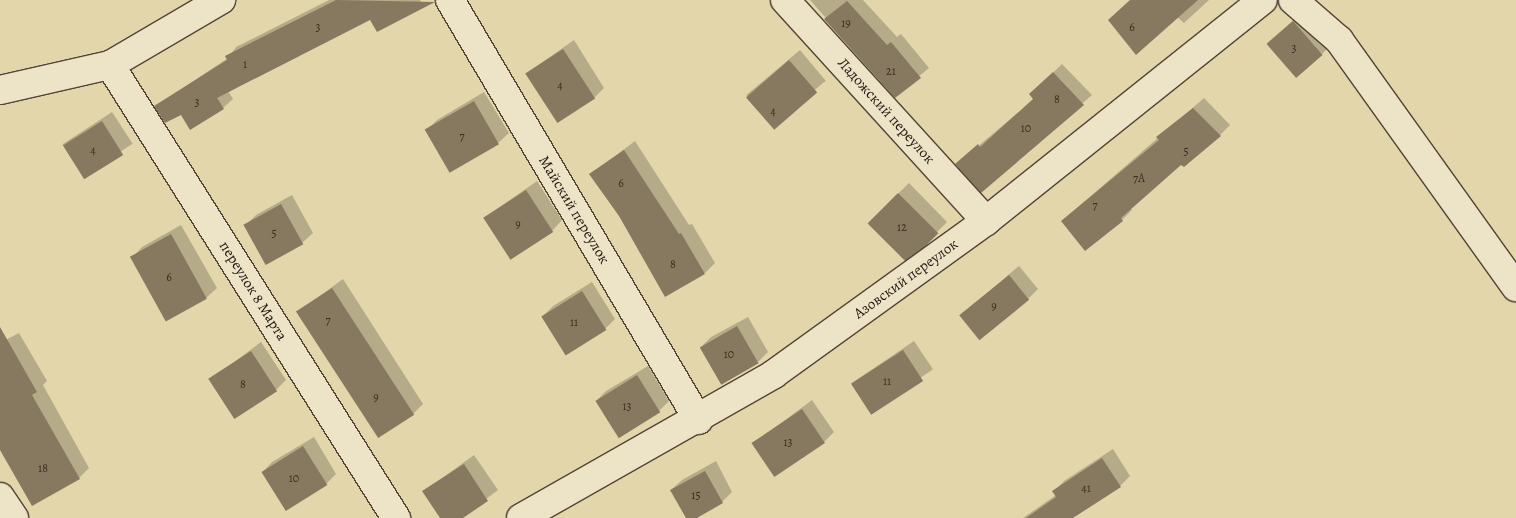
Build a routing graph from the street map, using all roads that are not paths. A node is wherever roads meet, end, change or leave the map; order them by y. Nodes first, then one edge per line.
1 (221, 0) edge
2 (450, 0) edge
3 (785, 0) edge
4 (1263, 0) edge
5 (1293, 0) edge
6 (110, 65) junction
7 (0, 90) edge
8 (986, 221) junction
9 (1516, 287) edge
10 (698, 420) junction
11 (0, 497) edge
12 (14, 518) edge
13 (396, 518) edge
14 (520, 518) edge

1 - 6 street
2 - 10 street, Майский переулок
3 - 8 street, Ладожский переулок
4 - 8 street, Азовский переулок
5 - 9 street
6 - 7 street
6 - 13 street, переулок 8 Марта
8 - 10 street, Азовский переулок
10 - 14 street, Азовский переулок
11 - 12 street

